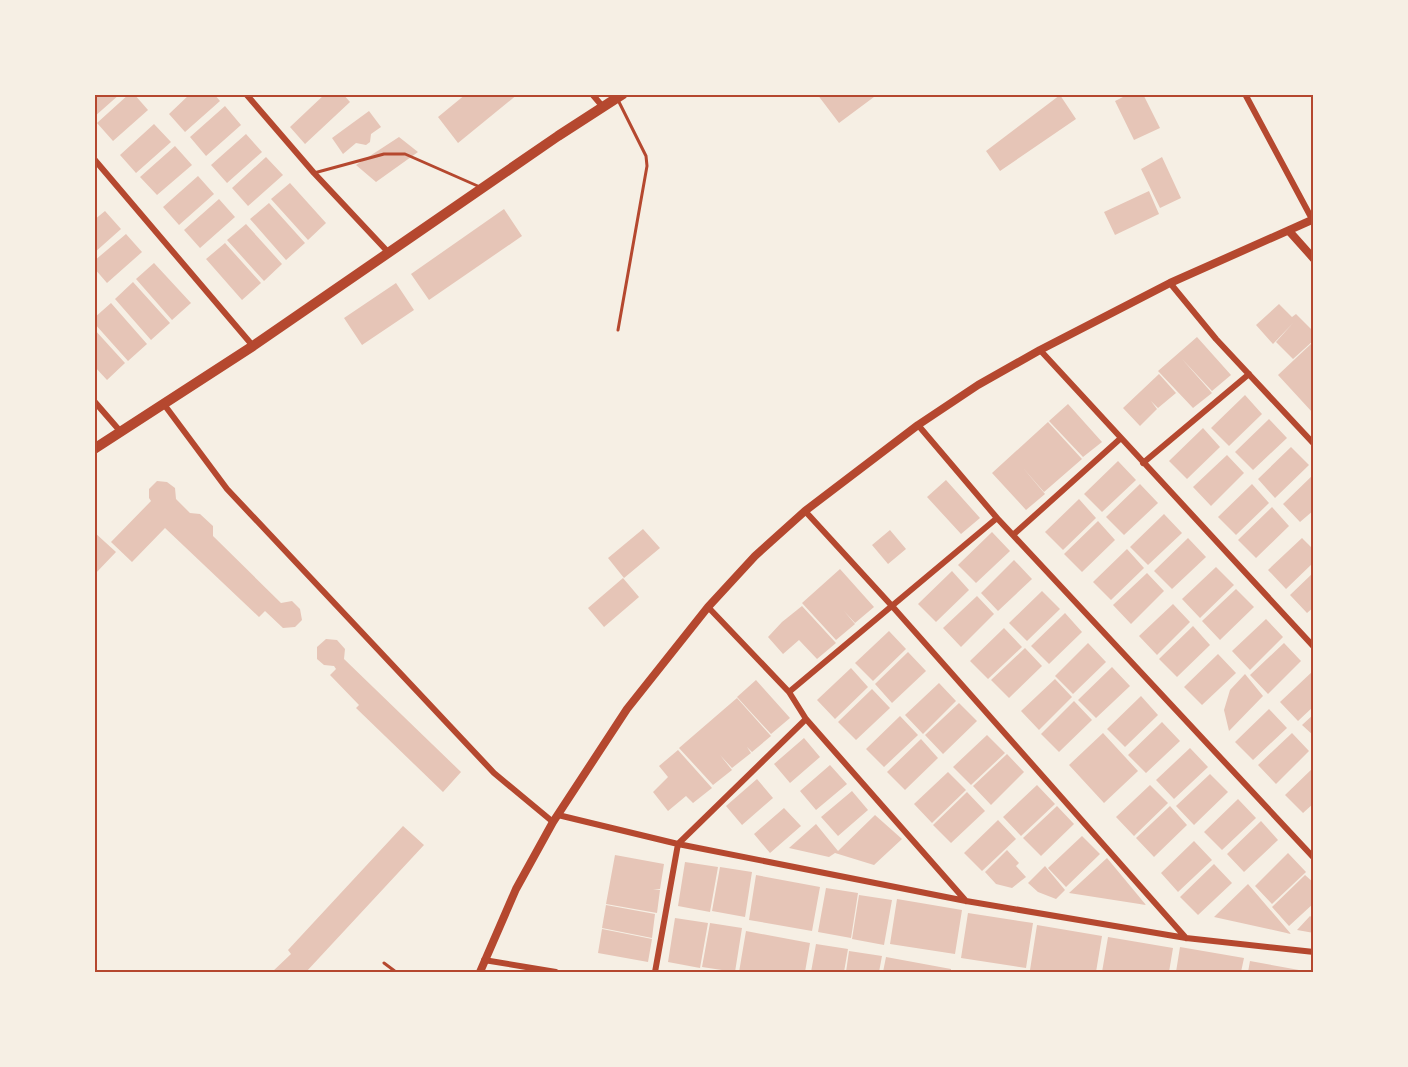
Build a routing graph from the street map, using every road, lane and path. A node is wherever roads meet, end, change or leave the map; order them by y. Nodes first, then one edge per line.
1 (246, 94) edge
2 (592, 94) edge
3 (1245, 94) edge
4 (620, 96) edge
5 (603, 107) junction
6 (94, 159) edge
7 (314, 173) junction
8 (482, 188) junction
9 (1313, 219) edge
10 (1289, 231) junction
11 (388, 252) junction
12 (1314, 259) edge
13 (1170, 283) junction
14 (618, 330) dead end
15 (253, 346) junction
16 (1040, 350) junction
17 (1249, 374) junction
18 (94, 401) edge
19 (163, 403) junction
20 (918, 425) junction
21 (120, 431) junction
22 (1121, 438) junction
23 (1314, 444) edge
24 (94, 448) edge
25 (1143, 463) junction
26 (805, 511) junction
27 (996, 518) junction
28 (1012, 535) junction
29 (892, 606) junction
30 (708, 607) junction
31 (1314, 647) edge
32 (789, 692) junction
33 (806, 719) junction
34 (556, 819) junction
35 (678, 844) junction
36 (1314, 858) edge
37 (966, 901) junction
38 (1186, 939) junction
39 (1314, 952) edge
40 (484, 960) junction
41 (384, 963) dead end
42 (396, 972) edge
43 (480, 972) edge
44 (553, 972) edge
45 (655, 972) edge

1 - 7 street
2 - 5 street
3 - 9 street
4 - 5 main road
4 - 14 lane
5 - 8 main road
6 - 15 street
7 - 8 lane
7 - 11 street
8 - 11 main road
9 - 10 street
10 - 12 street
10 - 13 street
11 - 15 main road
13 - 16 street
13 - 17 street
15 - 19 main road
16 - 20 street
16 - 22 street
17 - 23 street
17 - 25 street
18 - 21 street
19 - 21 main road
19 - 34 street
20 - 26 street
20 - 27 street
21 - 24 main road
22 - 25 street
22 - 28 street
25 - 31 street
26 - 29 street
26 - 30 street
27 - 28 street
27 - 29 street
28 - 36 street
29 - 32 street
29 - 38 street
30 - 32 street
30 - 34 street
32 - 33 street
33 - 35 street
33 - 37 street
34 - 35 street
34 - 40 street
35 - 37 street
35 - 45 street
37 - 38 street
38 - 39 street
40 - 43 street
40 - 44 street
41 - 42 lane

